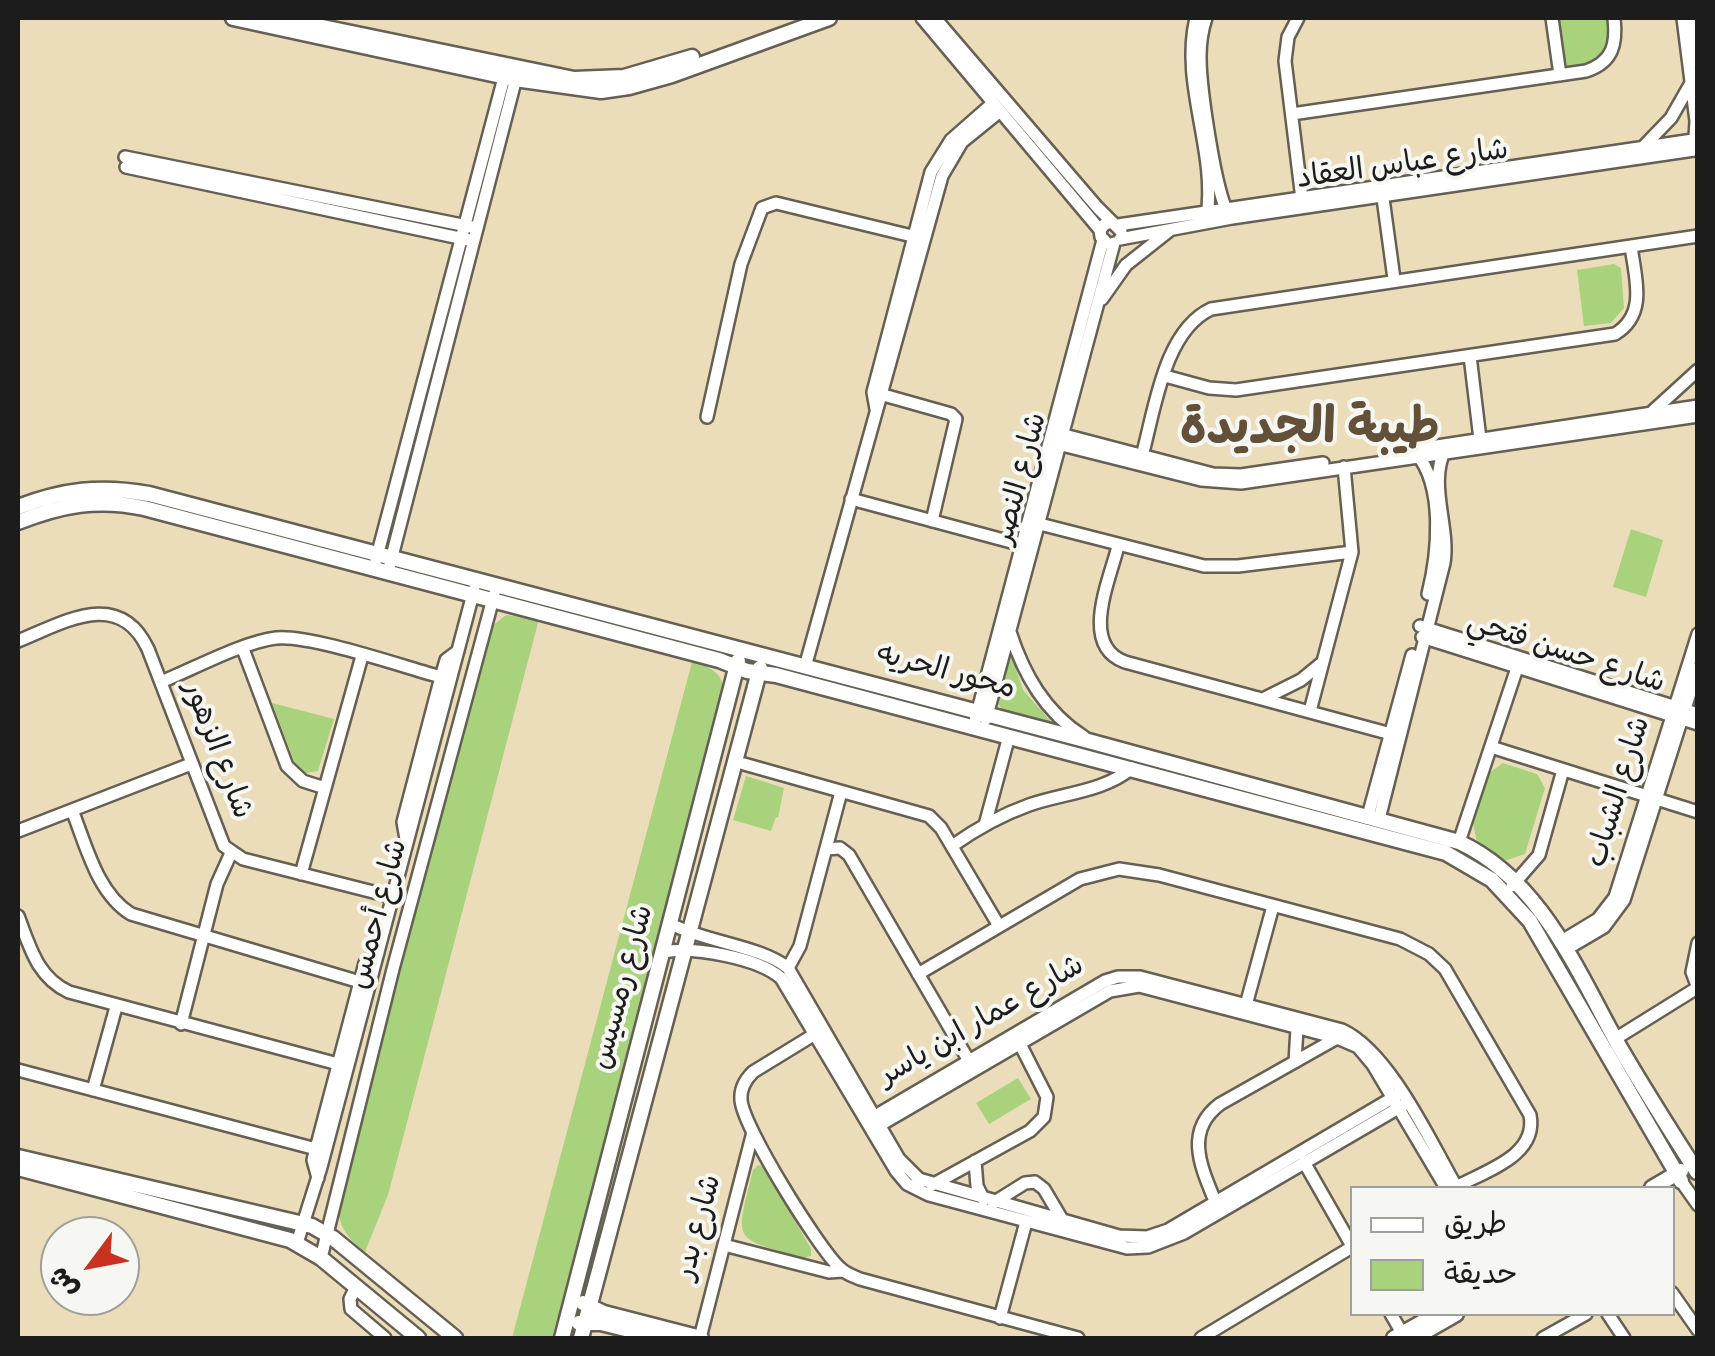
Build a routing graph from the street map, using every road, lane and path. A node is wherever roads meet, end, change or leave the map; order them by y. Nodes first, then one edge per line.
1 (240, 18) edge
2 (280, 18) edge
3 (801, 18) edge
4 (829, 18) edge
5 (922, 18) edge
6 (935, 18) edge
7 (1196, 18) edge
8 (1206, 18) edge
9 (1298, 18) edge
10 (1552, 18) edge
11 (1614, 18) edge
12 (1683, 18) edge
13 (1692, 18) edge
14 (332, 34) junction
15 (1698, 64) edge
16 (511, 73) junction
17 (1560, 76) junction
18 (1691, 83) junction
19 (996, 108) junction
20 (1292, 114) junction
21 (1695, 143) edge
22 (1643, 147) junction
23 (126, 162) dead end
24 (1382, 192) junction
25 (1302, 199) junction
26 (1229, 215) junction
27 (1207, 218) junction
28 (1115, 223) junction
29 (1174, 228) junction
30 (469, 233) junction
31 (912, 236) junction
32 (1698, 236) edge
33 (1109, 238) junction
34 (1631, 246) junction
35 (1394, 279) junction
36 (1094, 310) junction
37 (1470, 356) junction
38 (1698, 370) edge
39 (1165, 376) junction
40 (878, 393) junction
41 (1698, 406) edge
42 (1650, 413) junction
43 (1698, 416) edge
44 (707, 417) dead end
45 (1056, 438) junction
46 (1480, 439) junction
47 (1446, 449) junction
48 (1416, 454) junction
49 (1142, 456) junction
50 (1344, 467) junction
51 (851, 499) junction
52 (18, 507) edge
53 (932, 521) junction
54 (18, 522) edge
55 (1033, 522) junction
56 (1026, 546) junction
57 (1118, 546) junction
58 (1352, 552) junction
59 (382, 564) junction
60 (474, 588) junction
61 (494, 593) junction
62 (1005, 629) junction
63 (1422, 632) junction
64 (1698, 634) edge
65 (18, 641) edge
66 (243, 649) junction
67 (458, 651) junction
68 (741, 651) junction
69 (362, 656) junction
70 (764, 656) junction
71 (1322, 662) junction
72 (1519, 663) junction
73 (737, 667) junction
74 (805, 668) junction
75 (1698, 668) edge
76 (759, 674) junction
77 (441, 676) junction
78 (824, 680) junction
79 (160, 682) junction
80 (1264, 699) junction
81 (1310, 712) junction
82 (1678, 713) junction
83 (1698, 714) edge
84 (981, 720) junction
85 (1698, 724) edge
86 (1390, 734) junction
87 (1009, 736) junction
88 (1092, 742) junction
89 (1492, 747) junction
90 (190, 764) junction
91 (744, 764) dead end
92 (1132, 768) junction
93 (1563, 770) junction
94 (325, 788) junction
95 (841, 792) junction
96 (1651, 798) junction
97 (72, 810) junction
98 (1698, 812) edge
99 (1374, 818) junction
100 (985, 825) junction
101 (18, 831) edge
102 (407, 842) junction
103 (1459, 842) junction
104 (952, 846) junction
105 (826, 848) junction
106 (231, 853) junction
107 (301, 874) junction
108 (1511, 887) junction
109 (414, 890) junction
110 (393, 897) junction
111 (1273, 906) junction
112 (408, 912) junction
113 (18, 920) edge
114 (671, 924) junction
115 (1000, 926) junction
116 (688, 932) junction
117 (202, 938) junction
118 (1698, 944) edge
119 (1562, 946) junction
120 (684, 949) junction
121 (663, 952) junction
122 (378, 953) junction
123 (788, 968) junction
124 (918, 974) junction
125 (360, 982) junction
126 (1697, 988) edge
127 (1246, 1005) junction
128 (116, 1007) junction
129 (181, 1024) junction
130 (1298, 1028) junction
131 (815, 1034) junction
132 (1337, 1038) junction
133 (1615, 1038) junction
134 (1020, 1044) junction
135 (969, 1061) junction
136 (1295, 1062) junction
137 (338, 1064) junction
138 (18, 1070) edge
139 (93, 1090) junction
140 (1400, 1100) junction
141 (873, 1123) junction
142 (753, 1132) junction
143 (316, 1149) junction
144 (18, 1156) edge
145 (975, 1161) junction
146 (1304, 1162) junction
147 (18, 1168) edge
148 (1696, 1168) edge
149 (318, 1178) junction
150 (1676, 1181) edge
151 (932, 1186) junction
152 (1445, 1186) edge
153 (1456, 1186) edge
154 (1460, 1186) edge
155 (989, 1201) junction
156 (1216, 1201) junction
157 (1698, 1206) edge
158 (1063, 1221) junction
159 (1026, 1222) junction
160 (305, 1224) junction
161 (325, 1233) junction
162 (297, 1243) junction
163 (1350, 1243) edge
164 (724, 1245) junction
165 (1350, 1248) edge
166 (320, 1258) junction
167 (847, 1270) junction
168 (356, 1287) junction
169 (572, 1295) junction
170 (1675, 1297) edge
171 (587, 1314) junction
172 (1434, 1316) edge
173 (1451, 1316) edge
174 (1582, 1316) edge
175 (1609, 1316) edge
176 (1000, 1318) junction
177 (1698, 1330) edge
178 (563, 1333) edge
179 (1403, 1337) edge
180 (385, 1338) edge
181 (418, 1338) edge
182 (454, 1338) edge
183 (581, 1338) edge
184 (662, 1338) edge
185 (701, 1338) edge
186 (1078, 1338) edge
187 (1200, 1338) edge
188 (1543, 1338) edge
189 (1624, 1338) edge

1 - 14 main road
2 - 14 main road
3 - 16 main road
4 - 16 main road
5 - 19 street
6 - 28 street
7 - 27 street
8 - 26 street
9 - 20 street
10 - 17 street
11 - 17 street
12 - 18 street
13 - 15 street
14 - 16 main road
16 - 30 street
17 - 20 street
18 - 21 street
18 - 22 street
19 - 31 street
19 - 33 street
19 - 40 street
20 - 25 street
21 - 22 street, شارع عباس العقاد
21 - 24 street, شارع عباس العقاد
22 - 24 street, شارع عباس العقاد
23 - 30 street
24 - 25 street, شارع عباس العقاد
24 - 26 street, شارع عباس العقاد
24 - 35 street
25 - 26 street, شارع عباس العقاد
26 - 27 street, شارع عباس العقاد
27 - 28 street, شارع عباس العقاد
27 - 29 street, شارع عباس العقاد
28 - 33 street
28 - 33 street
29 - 33 street, شارع عباس العقاد
29 - 36 street
30 - 59 street
31 - 40 street
31 - 44 street
32 - 34 street
33 - 36 street, شارع النصر
33 - 45 street, شارع النصر
34 - 35 street
34 - 37 street
35 - 39 street
36 - 45 street, شارع النصر
37 - 39 street
37 - 46 street
38 - 42 street
39 - 49 street
40 - 51 street
40 - 53 street
41 - 42 street
42 - 46 street
43 - 47 street
45 - 49 street
45 - 50 street
45 - 55 street, شارع النصر
46 - 47 street
47 - 48 street
47 - 63 street
48 - 49 street
48 - 50 street
48 - 63 street
50 - 58 street
51 - 53 street
51 - 74 street
52 - 59 main road, محور الحريه
53 - 56 street
54 - 59 main road, محور الحريه
55 - 56 street, شارع النصر
55 - 57 street
56 - 62 street, شارع النصر
57 - 58 street
57 - 80 street
58 - 71 street
59 - 60 main road, محور الحريه
60 - 61 main road, محور الحريه
60 - 67 street, شارع أحمس
61 - 68 main road, محور الحريه
61 - 73 main road, محور الحريه
61 - 109 street, شارع أحمس
62 - 84 street, شارع النصر
62 - 88 street
63 - 72 street, شارع حسن فتحي
63 - 86 street
63 - 99 street
64 - 82 street, شارع الشباب
65 - 79 street, شارع الزهور
66 - 69 street
66 - 79 street
66 - 94 street
67 - 77 street
67 - 102 street, شارع أحمس
68 - 70 main road, محور الحريه
68 - 73 main road, شارع رمسيس
69 - 77 street
69 - 94 street
70 - 74 main road, محور الحريه
70 - 76 main road, شارع رمسيس
71 - 80 street
71 - 81 street
72 - 82 street, شارع حسن فتحي
72 - 89 street
73 - 76 main road, محور الحريه
73 - 114 main road, شارع رمسيس
74 - 78 main road, محور الحريه
75 - 82 street, شارع الشباب
76 - 78 main road, محور الحريه
76 - 116 main road, شارع رمسيس
77 - 102 street
78 - 84 main road, محور الحريه
79 - 90 street, شارع الزهور
80 - 81 street
81 - 86 street
82 - 83 street, شارع حسن فتحي
82 - 85 street, شارع حسن فتحي
82 - 96 street, شارع الشباب
84 - 87 main road, محور الحريه
84 - 88 main road, محور الحريه
86 - 99 street
87 - 92 main road, محور الحريه
87 - 100 street
88 - 99 main road, محور الحريه
89 - 93 street
89 - 103 street
90 - 97 street
90 - 106 street, شارع الزهور
91 - 95 street
92 - 100 street
92 - 108 main road, محور الحريه
93 - 96 street
93 - 108 street
94 - 107 street
95 - 104 street
95 - 105 street
96 - 98 street
96 - 119 street, شارع الشباب
97 - 101 street
97 - 117 street
99 - 103 main road, محور الحريه
100 - 104 street
102 - 110 street, شارع أحمس
103 - 108 main road, محور الحريه
104 - 115 street
105 - 123 street
105 - 124 street
106 - 107 street, شارع الزهور
106 - 117 street
107 - 110 street, شارع الزهور
108 - 119 main road, محور الحريه
108 - 150 main road, محور الحريه
109 - 110 street
109 - 112 street, شارع أحمس
110 - 112 street
110 - 122 street, شارع أحمس
111 - 115 street
111 - 127 street
111 - 154 street
112 - 161 street, شارع أحمس
113 - 128 street
114 - 116 street
114 - 121 main road, شارع رمسيس
115 - 124 street
116 - 120 main road, شارع رمسيس
116 - 123 street
117 - 125 street
117 - 129 street
118 - 126 street
119 - 133 main road, محور الحريه
120 - 121 street
120 - 131 street
120 - 171 main road, شارع رمسيس
121 - 169 main road, شارع رمسيس
122 - 125 street
122 - 149 street, شارع أحمس
123 - 141 street
124 - 135 street
125 - 137 street
126 - 133 street
127 - 135 street, شارع عمار ابن ياسر
127 - 140 street, شارع عمار ابن ياسر
128 - 129 street
128 - 139 street
129 - 137 street
130 - 132 street, شارع عمار ابن ياسر
130 - 134 street, شارع عمار ابن ياسر
130 - 136 street
131 - 141 street
131 - 142 street
132 - 136 street
132 - 140 street, شارع عمار ابن ياسر
133 - 148 main road, محور الحريه
134 - 141 street, شارع عمار ابن ياسر
134 - 145 street
135 - 141 street, شارع عمار ابن ياسر
136 - 156 street
137 - 143 street
138 - 139 street
139 - 143 street
140 - 146 street
140 - 152 street, شارع عمار ابن ياسر
140 - 153 street, شارع عمار ابن ياسر
140 - 156 street
141 - 151 street
141 - 159 street
142 - 164 street, شارع بدر
142 - 167 street
143 - 149 street
144 - 160 main road
145 - 151 street
145 - 155 street
146 - 159 street
146 - 163 street
147 - 162 main road
148 - 150 main road
149 - 160 street, شارع أحمس
150 - 157 street
151 - 155 street
155 - 158 street
155 - 158 street
156 - 158 street
159 - 176 street
160 - 161 main road
160 - 162 street, شارع أحمس
161 - 166 street, شارع أحمس
161 - 182 main road
162 - 166 main road
164 - 167 street
164 - 185 street, شارع بدر
165 - 187 street
166 - 168 main road
167 - 176 street
168 - 180 street
168 - 181 main road
169 - 171 main road
169 - 178 main road, شارع رمسيس
170 - 177 street
171 - 178 main road
171 - 183 main road, شارع رمسيس
171 - 184 main road
171 - 185 main road
172 - 179 main road
173 - 179 main road
174 - 188 street
175 - 189 street
176 - 186 street

